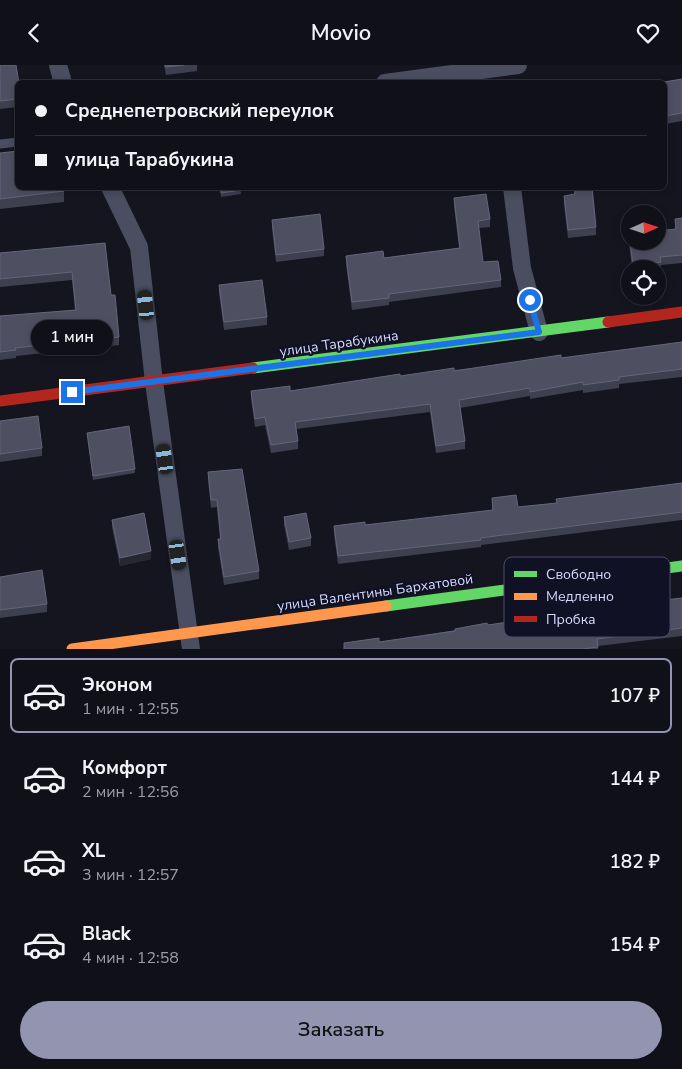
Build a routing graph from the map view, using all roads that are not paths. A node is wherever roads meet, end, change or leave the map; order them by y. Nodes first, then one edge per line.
1 (58, 65) edge
2 (519, 65) edge
3 (62, 80) edge
4 (407, 80) edge
5 (515, 80) edge
6 (15, 142) edge
7 (0, 144) edge
8 (111, 190) edge
9 (512, 190) edge
10 (682, 312) edge
11 (539, 332) junction
12 (154, 382) junction
13 (0, 401) edge
14 (504, 593) edge
15 (190, 641) edge
16 (72, 649) edge

1 - 3 street
2 - 4 street
2 - 5 street
6 - 7 lane
8 - 12 street
9 - 11 street
10 - 11 main road, улица Тарабукина
11 - 12 main road, улица Тарабукина
12 - 13 main road, улица Тарабукина
12 - 15 street
14 - 15 main road, улица Валентины Бархатовой
15 - 16 main road, улица Валентины Бархатовой

